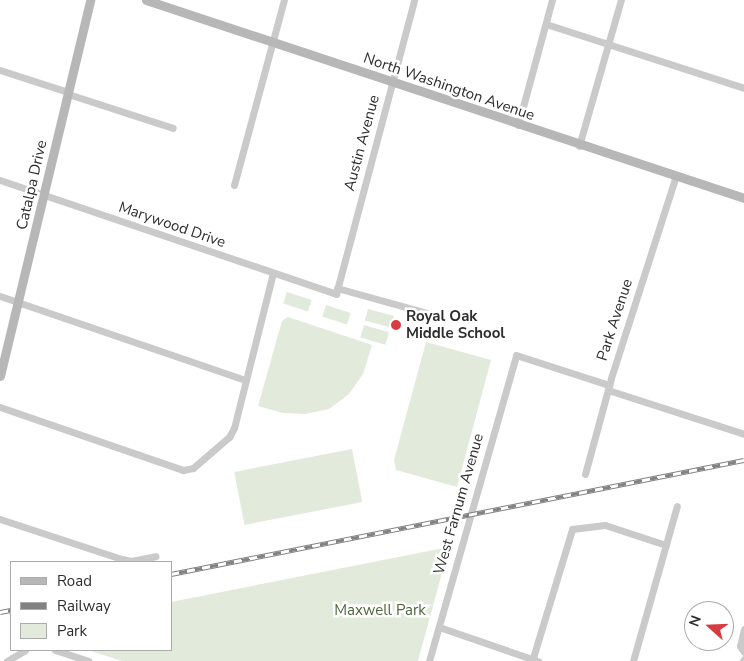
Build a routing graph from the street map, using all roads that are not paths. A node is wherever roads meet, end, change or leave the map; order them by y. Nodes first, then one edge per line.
1 (90, 0) edge
2 (146, 0) edge
3 (284, 0) edge
4 (414, 0) edge
5 (552, 0) edge
6 (621, 0) edge
7 (546, 24) junction
8 (273, 41) junction
9 (608, 44) junction
10 (0, 70) edge
11 (393, 83) junction
12 (744, 88) edge
13 (68, 93) junction
14 (518, 125) junction
15 (173, 128) dead end
16 (579, 146) junction
17 (676, 176) junction
18 (0, 180) edge
19 (234, 185) dead end
20 (44, 195) junction
21 (744, 198) edge
22 (273, 273) junction
23 (337, 291) junction
24 (0, 296) edge
25 (18, 302) junction
26 (427, 313) dead end
27 (0, 376) edge
28 (246, 380) junction
29 (609, 388) junction
30 (0, 407) edge
31 (744, 434) edge
32 (585, 474) dead end
33 (677, 506) dead end
34 (0, 519) edge
35 (666, 545) junction
36 (156, 556) dead end
37 (439, 627) junction
38 (744, 629) edge
39 (24, 651) edge
40 (58, 651) edge
41 (744, 652) edge
42 (534, 660) edge
43 (7, 661) edge
44 (88, 661) edge
45 (429, 661) edge
46 (633, 661) edge

1 - 13 street, Catalpa Drive
2 - 8 street, North Washington Avenue
3 - 8 street
4 - 11 street, Austin Avenue
5 - 7 street
6 - 9 street
7 - 9 street
7 - 14 street
8 - 11 street, North Washington Avenue
8 - 19 street
9 - 12 street
9 - 16 street
10 - 13 street
11 - 14 street, North Washington Avenue
11 - 23 street, Austin Avenue
13 - 15 street
13 - 20 street, Catalpa Drive
14 - 16 street, North Washington Avenue
16 - 17 street, North Washington Avenue
17 - 21 street, North Washington Avenue
17 - 29 street, Park Avenue
18 - 20 street, Marywood Drive
20 - 22 street, Marywood Drive
20 - 25 street, Catalpa Drive
22 - 23 street, Marywood Drive
22 - 28 street
23 - 26 street, Marywood Drive
24 - 25 street
25 - 27 street, Catalpa Drive
25 - 28 street
28 - 30 street
29 - 31 street
29 - 32 street, Park Avenue
29 - 37 street, West Farnum Avenue
33 - 35 street
34 - 36 street
35 - 42 street
35 - 46 street
37 - 42 street
37 - 45 street, West Farnum Avenue
38 - 41 street
39 - 43 street
40 - 44 street

